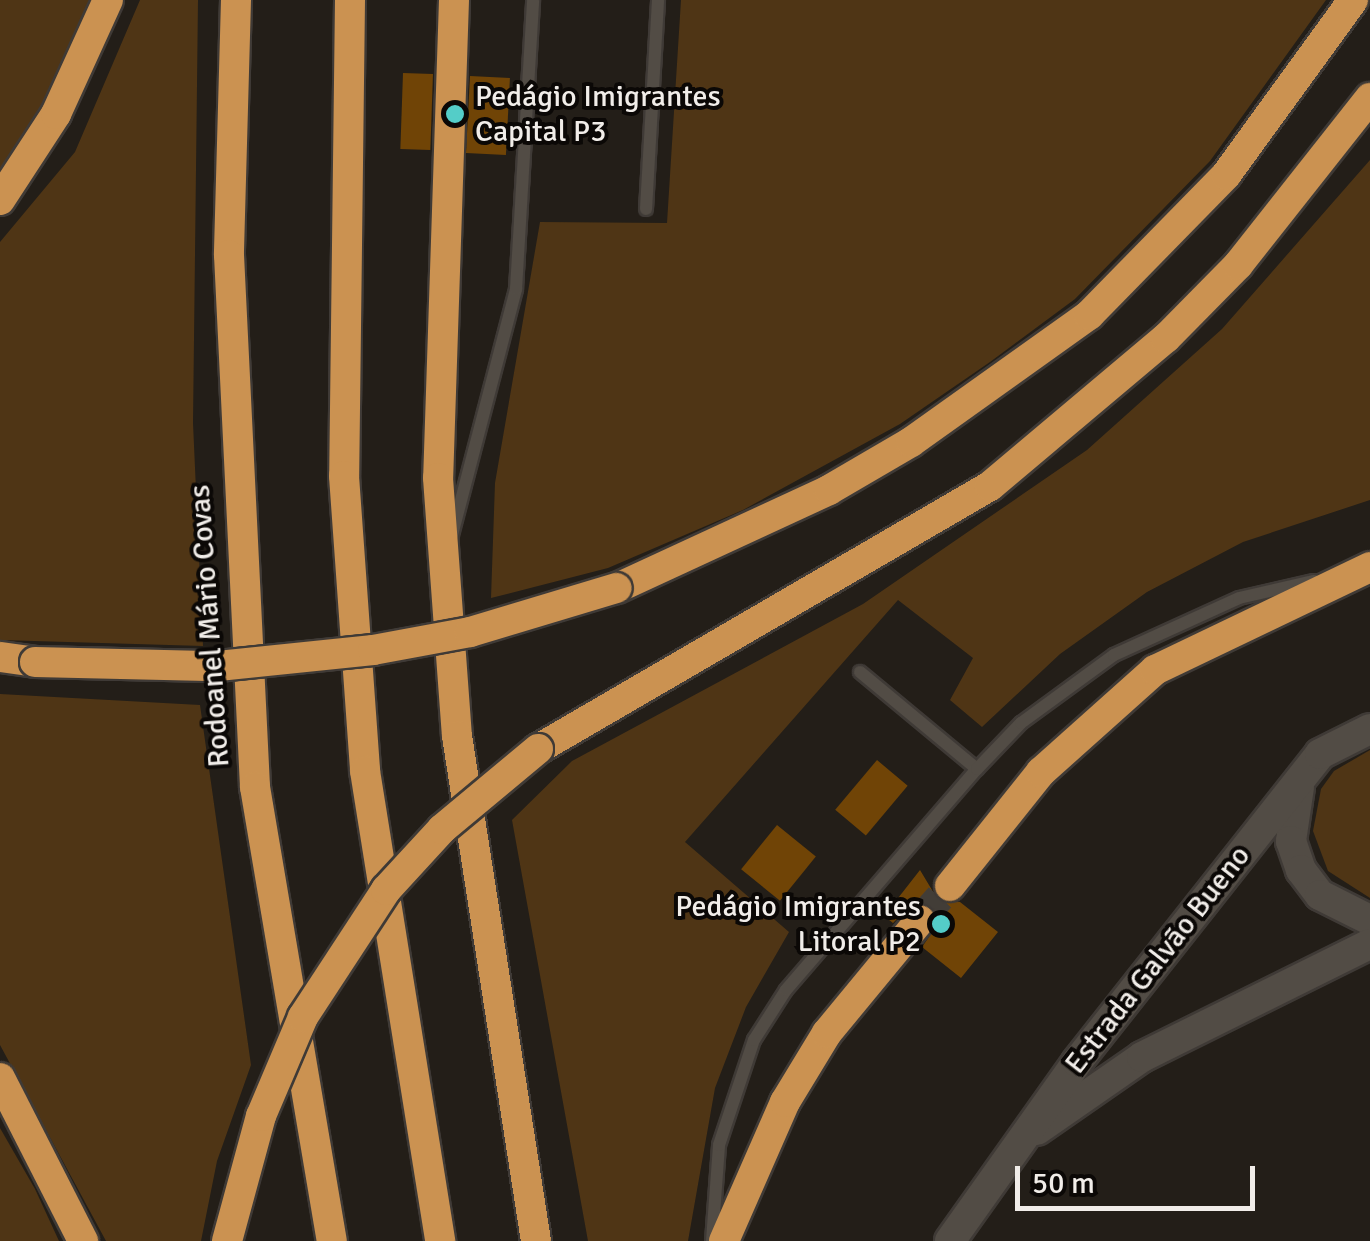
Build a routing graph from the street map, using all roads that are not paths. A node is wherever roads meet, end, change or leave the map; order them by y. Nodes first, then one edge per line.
1 (108, 0) edge
2 (236, 0) edge
3 (350, 0) edge
4 (454, 0) edge
5 (533, 0) edge
6 (658, 0) edge
7 (1353, 0) edge
8 (1370, 98) edge
9 (0, 200) edge
10 (646, 209) dead end
11 (445, 561) junction
12 (1367, 568) edge
13 (0, 657) edge
14 (860, 672) dead end
15 (1370, 729) edge
16 (977, 769) junction
17 (1301, 780) junction
18 (950, 886) tunnel mouth
19 (920, 920) tunnel mouth
20 (1370, 920) edge
21 (1370, 944) edge
22 (0, 1078) edge
23 (1018, 1143) junction
24 (83, 1241) edge
25 (226, 1241) edge
26 (332, 1241) edge
27 (440, 1241) edge
28 (536, 1241) edge
29 (712, 1241) edge
30 (724, 1241) edge
31 (950, 1241) edge

1 - 9 highway
2 - 26 highway, Rodoanel Mário Covas
3 - 27 highway
4 - 11 highway
5 - 11 lane
6 - 10 lane
7 - 13 highway, bridge
8 - 25 highway, bridge
11 - 28 highway
12 - 16 lane
12 - 18 highway
14 - 16 lane
15 - 17 main road, Estrada Galvão Bueno
16 - 29 lane
17 - 20 main road, Estrada Galvão Bueno
17 - 23 main road, Estrada Galvão Bueno
19 - 30 highway
21 - 23 main road, Estrada Galvão Bueno
22 - 24 highway
23 - 31 main road, Estrada Galvão Bueno

